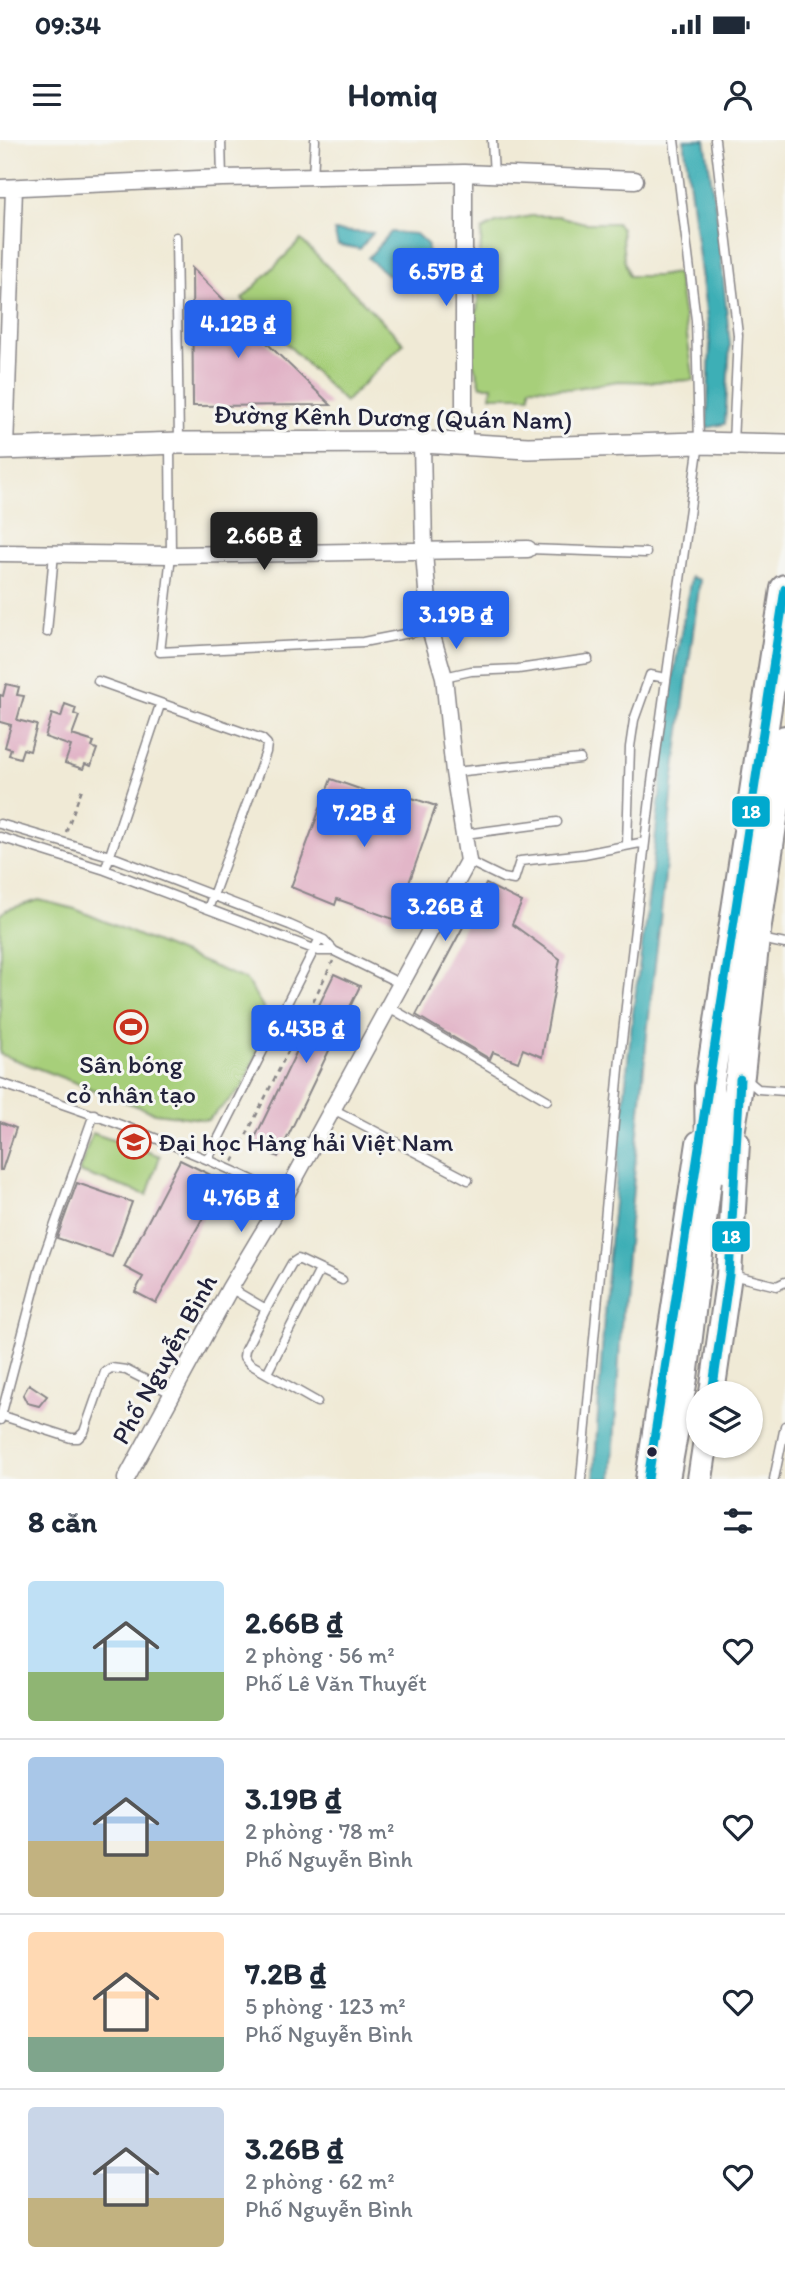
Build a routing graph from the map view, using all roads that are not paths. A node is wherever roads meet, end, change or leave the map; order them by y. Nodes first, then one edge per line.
1 (221, 140) edge
2 (314, 140) edge
3 (492, 140) edge
4 (674, 140) edge
5 (715, 140) edge
6 (464, 173) junction
7 (494, 174) junction
8 (222, 178) junction
9 (313, 178) junction
10 (635, 180) dead end
11 (7, 188) edge
12 (176, 237) dead end
13 (422, 442) junction
14 (174, 443) junction
15 (464, 443) junction
16 (699, 443) junction
17 (733, 443) junction
18 (785, 444) edge
19 (3, 449) edge
20 (528, 549) joint
21 (424, 552) junction
22 (0, 553) edge
23 (54, 553) junction
24 (646, 553) dead end
25 (172, 555) junction
26 (785, 589) edge
27 (430, 629) junction
28 (47, 632) dead end
29 (588, 659) dead end
30 (444, 677) junction
31 (666, 678) junction
32 (98, 681) dead end
33 (160, 705) junction
34 (784, 757) edge
35 (580, 759) dead end
36 (454, 772) junction
37 (557, 822) dead end
38 (0, 824) edge
39 (464, 834) junction
40 (0, 837) edge
41 (645, 842) junction
42 (627, 845) junction
43 (110, 856) junction
44 (468, 861) junction
45 (105, 870) junction
46 (213, 895) junction
47 (208, 909) junction
48 (320, 938) junction
49 (755, 938) junction
50 (785, 944) edge
51 (315, 951) junction
52 (334, 951) junction
53 (401, 984) junction
54 (388, 1007) junction
55 (740, 1075) junction
56 (0, 1083) edge
57 (709, 1087) junction
58 (785, 1091) edge
59 (547, 1100) dead end
60 (332, 1109) junction
61 (94, 1114) junction
62 (719, 1149) junction
63 (208, 1159) junction
64 (468, 1180) dead end
65 (285, 1196) junction
66 (320, 1269) junction
67 (729, 1275) junction
68 (342, 1280) dead end
69 (782, 1285) edge
70 (230, 1288) junction
71 (266, 1309) junction
72 (267, 1374) junction
73 (714, 1381) edge
74 (172, 1393) junction
75 (317, 1402) dead end
76 (0, 1417) edge
77 (785, 1426) edge
78 (703, 1458) edge
79 (125, 1479) edge
80 (581, 1479) edge
81 (648, 1479) edge
82 (666, 1479) edge
83 (682, 1479) edge
84 (700, 1479) edge
85 (774, 1479) edge

1 - 8 lane
2 - 9 lane
3 - 7 lane
4 - 16 lane
5 - 17 lane
6 - 7 street
6 - 9 street
6 - 15 street
7 - 10 street
8 - 9 street
8 - 11 street
11 - 19 street
12 - 14 lane
13 - 14 street, Đường Kênh Dương (Quán Nam)
13 - 15 street, Đường Kênh Dương (Quán Nam)
13 - 21 street
14 - 19 street, Đường Kênh Dương (Quán Nam)
14 - 25 lane
15 - 16 street, Đường Kênh Dương (Quán Nam)
16 - 17 street, Đường Kênh Dương (Quán Nam)
16 - 31 lane
17 - 18 street, Đường Kênh Dương (Quán Nam)
20 - 21 street
20 - 24 lane
21 - 25 street
21 - 27 street
22 - 23 street
23 - 25 street
23 - 28 lane
25 - 27 lane
26 - 57 highway
27 - 30 street
29 - 30 lane
30 - 36 street
31 - 41 lane
31 - 42 lane
32 - 33 lane
33 - 43 lane
33 - 46 lane
34 - 49 highway
35 - 36 lane
36 - 39 street
37 - 39 lane
38 - 43 lane
39 - 44 street
40 - 45 lane
41 - 42 lane
41 - 80 lane
42 - 44 lane
43 - 45 lane
43 - 46 lane
44 - 53 street, Phố Nguyễn Bình
45 - 47 lane
46 - 47 lane
46 - 48 lane
47 - 51 lane
48 - 51 lane
48 - 52 lane
49 - 50 lane
49 - 55 highway
51 - 52 lane
51 - 63 lane
52 - 53 lane
53 - 54 street, Phố Nguyễn Bình
54 - 59 lane
54 - 60 street, Phố Nguyễn Bình
55 - 58 lane
55 - 62 highway
55 - 67 main road
56 - 61 lane
57 - 62 highway
57 - 81 main road
60 - 64 lane
60 - 65 street, Phố Nguyễn Bình
61 - 63 lane
61 - 76 lane
62 - 82 highway
62 - 83 highway
63 - 65 lane
65 - 70 street, Phố Nguyễn Bình
66 - 68 lane
66 - 71 lane
66 - 72 lane
67 - 69 lane
67 - 73 main road
70 - 71 lane
70 - 74 street, Phố Nguyễn Bình
71 - 72 lane
72 - 75 lane
74 - 76 lane
74 - 79 street, Phố Nguyễn Bình
77 - 85 lane
78 - 84 main road

